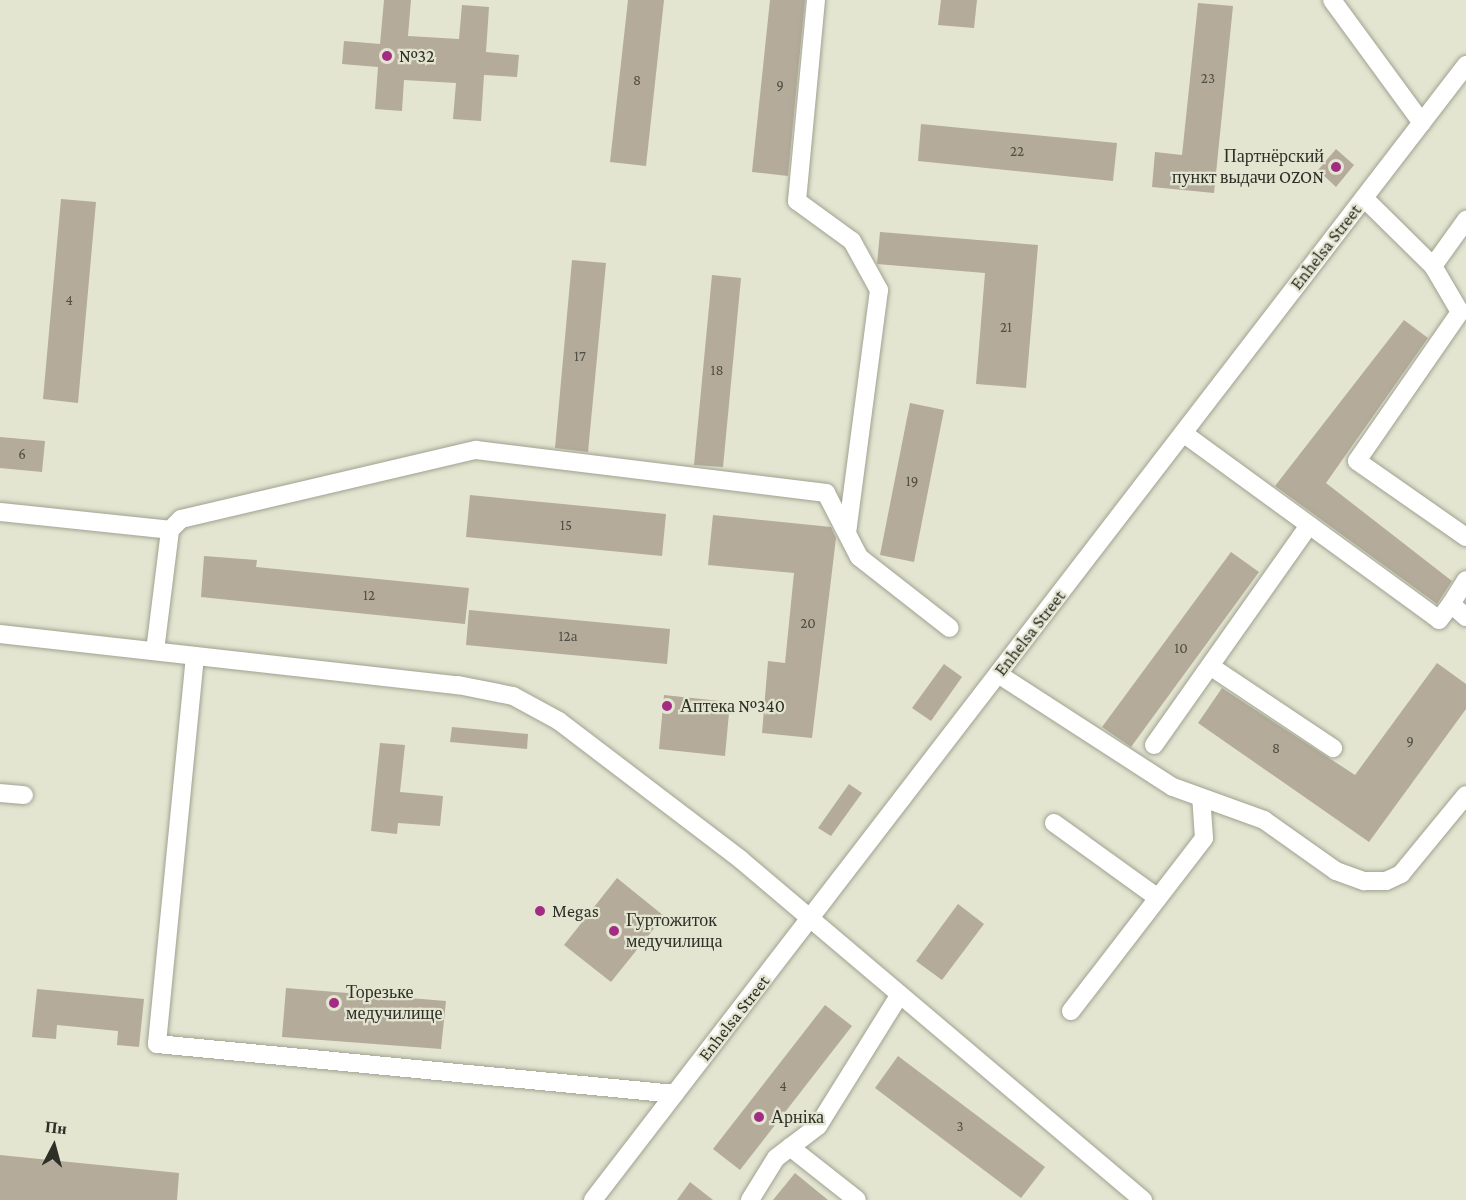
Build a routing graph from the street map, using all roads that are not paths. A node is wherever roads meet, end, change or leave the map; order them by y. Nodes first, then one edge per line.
1 (816, 0) edge
2 (1332, 0) edge
3 (1466, 65) edge
4 (1422, 123) junction
5 (1364, 198) junction
6 (1466, 220) edge
7 (1433, 266) junction
8 (1463, 314) edge
9 (1183, 433) junction
10 (0, 512) edge
11 (1309, 525) junction
12 (170, 530) junction
13 (847, 533) junction
14 (1466, 537) edge
15 (1466, 580) edge
16 (1451, 604) junction
17 (1466, 617) edge
18 (950, 628) dead end
19 (0, 634) edge
20 (155, 651) junction
21 (195, 656) junction
22 (1209, 666) junction
23 (998, 674) junction
24 (1154, 745) dead end
25 (1333, 748) dead end
26 (0, 793) edge
27 (24, 795) dead end
28 (1466, 795) edge
29 (1201, 799) junction
30 (1054, 823) dead end
31 (1158, 898) junction
32 (809, 921) junction
33 (899, 996) junction
34 (1071, 1011) dead end
35 (675, 1094) junction
36 (790, 1147) junction
37 (593, 1200) edge
38 (750, 1200) edge
39 (857, 1200) edge
40 (1143, 1200) edge

1 - 13 street
2 - 4 street
3 - 4 street, Enhelsa Street
4 - 5 street, Enhelsa Street
5 - 7 street
5 - 9 street, Enhelsa Street
6 - 7 street
7 - 8 street
8 - 14 street
9 - 11 street
9 - 23 street, Enhelsa Street
10 - 12 street
11 - 16 street
11 - 22 street
12 - 13 street
12 - 20 street
13 - 18 street
15 - 16 street
16 - 17 street
19 - 20 street
20 - 21 street
21 - 32 street
21 - 35 street
22 - 24 street
22 - 25 street
23 - 29 street
23 - 32 street, Enhelsa Street
26 - 27 street
28 - 29 street
29 - 31 street
30 - 31 street
31 - 34 street
32 - 33 street
32 - 35 street, Enhelsa Street
33 - 36 street
33 - 40 street
35 - 37 street, Enhelsa Street
36 - 38 street
36 - 39 street

